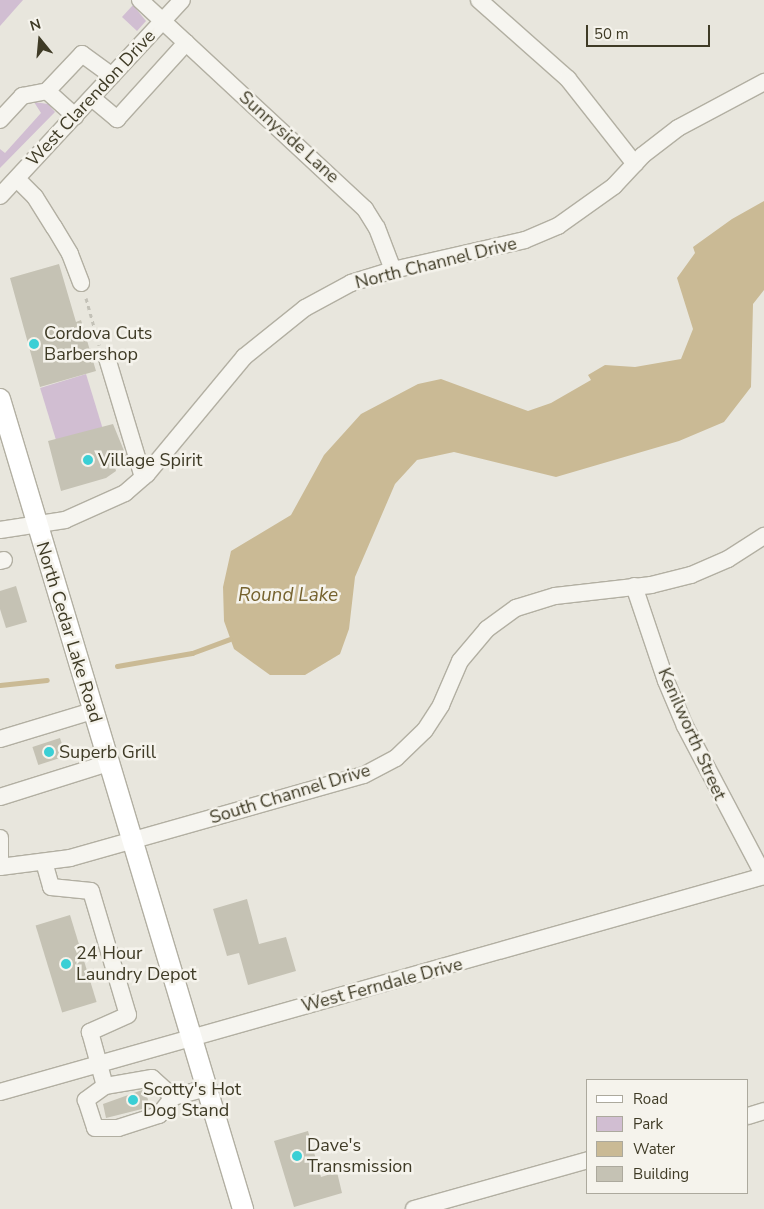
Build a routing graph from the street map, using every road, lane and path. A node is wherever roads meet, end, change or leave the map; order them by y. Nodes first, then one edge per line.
1 (140, 0) edge
2 (182, 0) edge
3 (479, 0) edge
4 (162, 21) junction
5 (186, 43) junction
6 (112, 76) junction
7 (764, 82) edge
8 (47, 91) junction
9 (92, 98) junction
10 (75, 116) junction
11 (0, 120) edge
12 (635, 164) junction
13 (16, 179) junction
14 (0, 196) edge
15 (393, 270) junction
16 (81, 283) joint
17 (107, 358) joint
18 (0, 399) edge
19 (144, 477) junction
20 (36, 525) junction
21 (0, 530) edge
22 (764, 536) edge
23 (634, 586) junction
24 (92, 711) junction
25 (0, 739) edge
26 (108, 763) junction
27 (0, 797) edge
28 (0, 838) edge
29 (132, 841) junction
30 (44, 862) junction
31 (0, 867) edge
32 (764, 876) edge
33 (191, 1038) junction
34 (99, 1064) junction
35 (105, 1086) junction
36 (206, 1088) junction
37 (0, 1092) edge
38 (174, 1097) junction
39 (764, 1111) edge
40 (749, 1116) edge
41 (586, 1161) edge
42 (243, 1209) edge
43 (414, 1209) edge

1 - 4 street, Sunnyside Lane
2 - 4 street, West Clarendon Drive
3 - 12 street
4 - 5 street, Sunnyside Lane
4 - 6 street, West Clarendon Drive
5 - 9 street
5 - 15 street, Sunnyside Lane
6 - 8 street
6 - 9 street, West Clarendon Drive
7 - 12 street, North Channel Drive
8 - 10 street
8 - 11 street
9 - 10 street, West Clarendon Drive
10 - 13 street, West Clarendon Drive
12 - 15 street, North Channel Drive
13 - 14 street, West Clarendon Drive
13 - 16 street
15 - 19 street, North Channel Drive
16 - 17 path
17 - 19 street
18 - 20 main road, North Cedar Lake Road
19 - 20 street, North Channel Drive
20 - 21 street, North Channel Drive
20 - 24 main road, North Cedar Lake Road
22 - 23 street, South Channel Drive
23 - 29 street, South Channel Drive
23 - 32 street, Kenilworth Street
24 - 25 street
24 - 26 main road, North Cedar Lake Road
26 - 27 street
26 - 29 main road, North Cedar Lake Road
28 - 31 street
29 - 30 street, South Channel Drive
29 - 33 main road, North Cedar Lake Road
30 - 31 street, South Channel Drive
30 - 34 street
32 - 33 street, West Ferndale Drive
33 - 34 street, West Ferndale Drive
33 - 36 main road, North Cedar Lake Road
34 - 35 street
34 - 37 street, West Ferndale Drive
35 - 38 street
35 - 38 street
36 - 38 street
36 - 42 main road, North Cedar Lake Road
39 - 40 street
41 - 43 street

